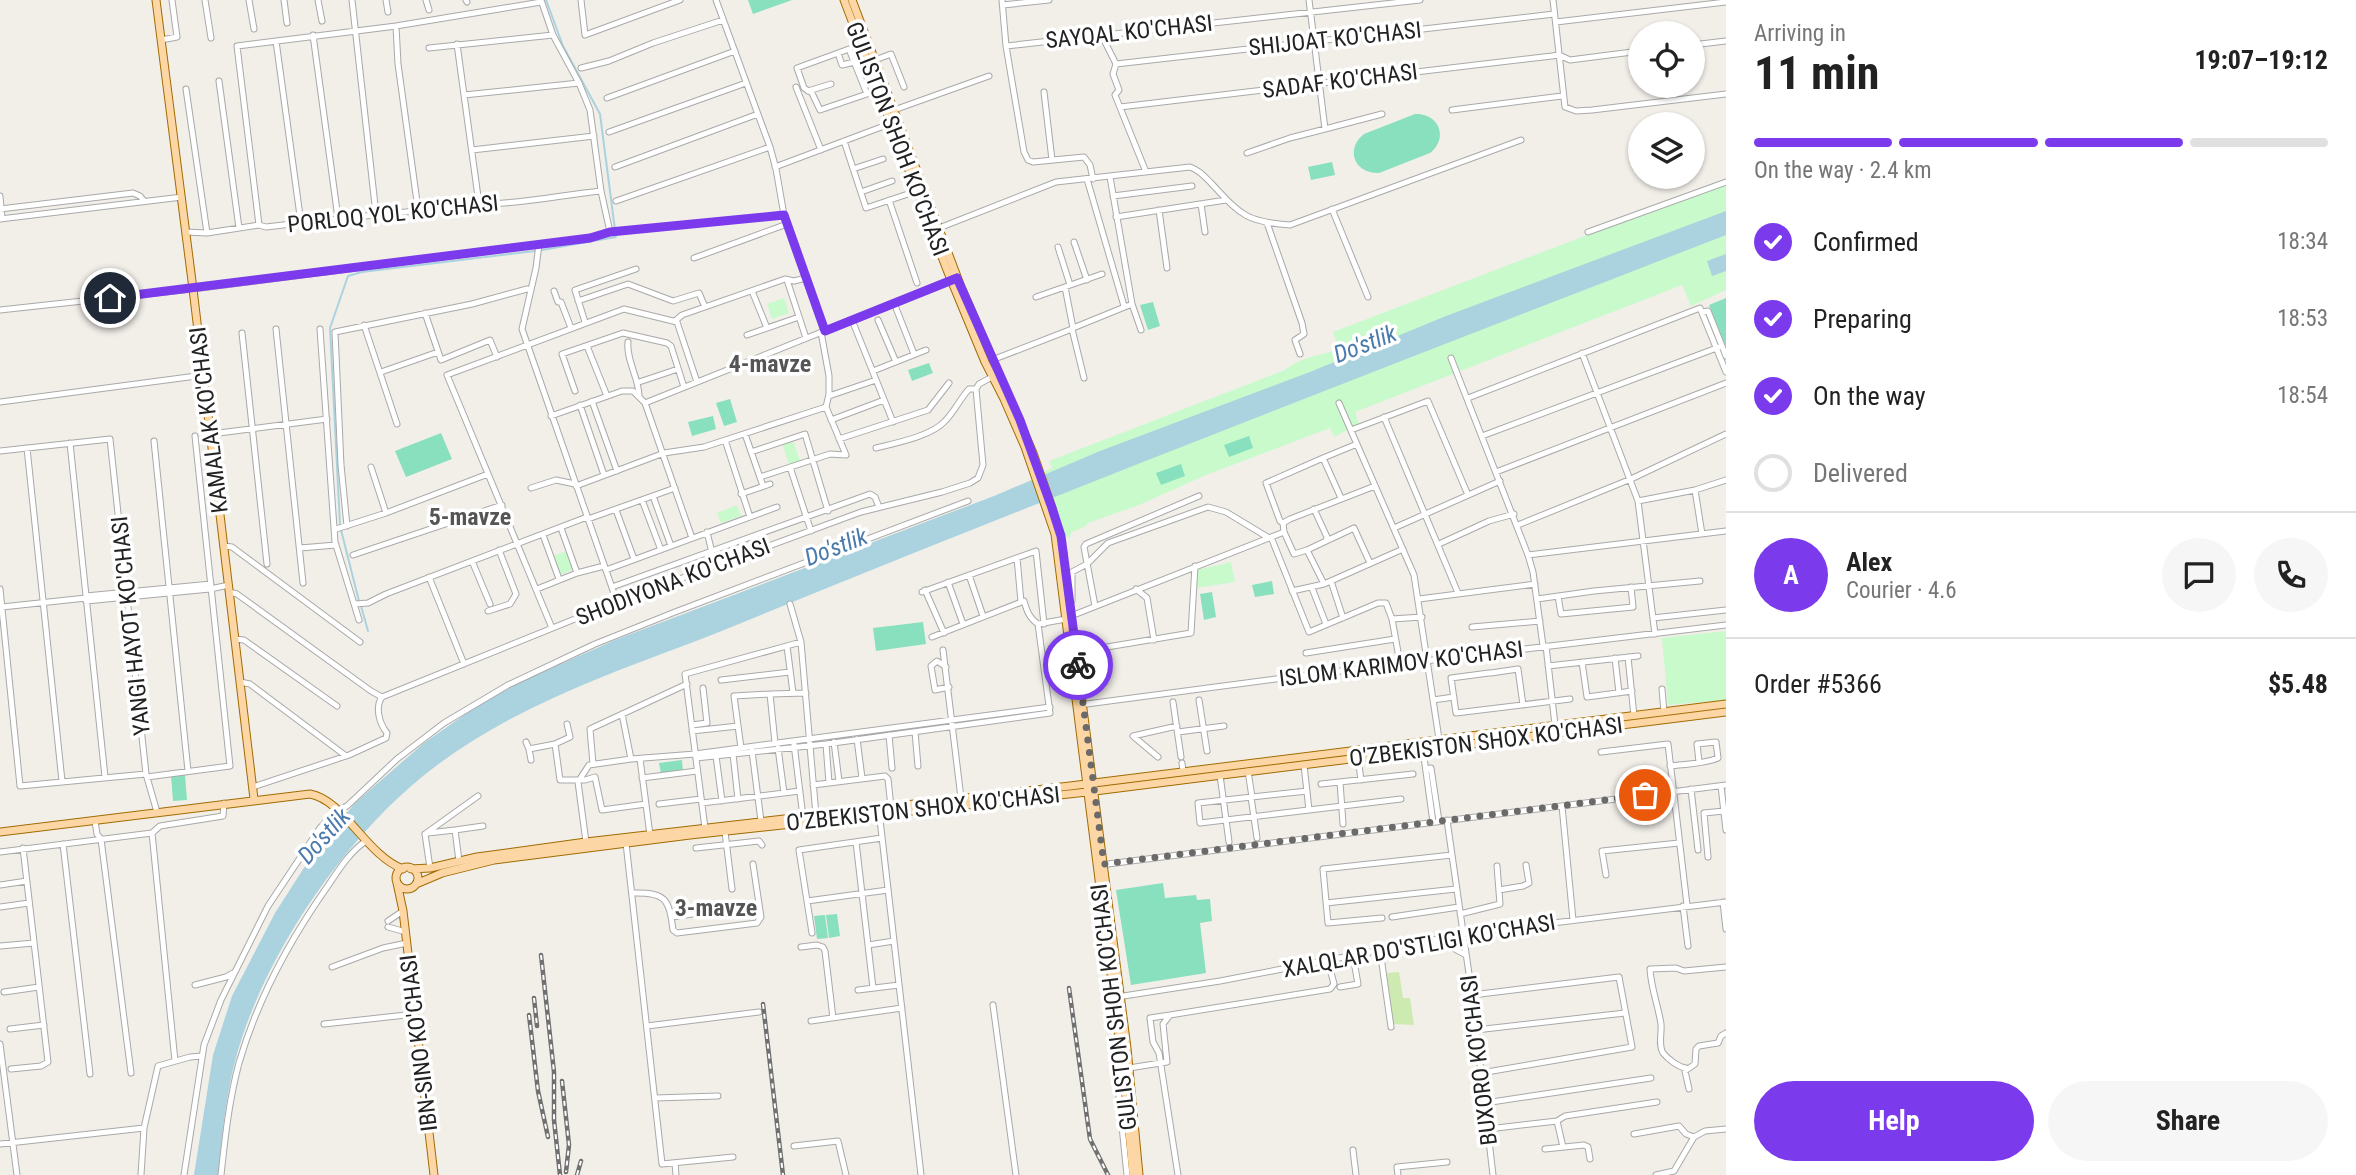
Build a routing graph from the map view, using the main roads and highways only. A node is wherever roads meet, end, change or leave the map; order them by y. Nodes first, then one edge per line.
1 (156, 0) edge
2 (844, 0) edge
3 (852, 0) edge
4 (871, 60) junction
5 (954, 279) junction
6 (994, 373) junction
7 (1050, 508) junction
8 (1068, 617) junction
9 (1726, 704) edge
10 (1080, 705) junction
11 (1726, 712) edge
12 (1106, 785) junction
13 (1090, 787) junction
14 (1073, 789) junction
15 (254, 799) junction
16 (879, 811) junction
17 (0, 832) edge
18 (384, 859) junction
19 (407, 869) junction
20 (397, 882) junction
21 (414, 886) junction
22 (404, 911) junction
23 (1116, 997) junction
24 (1131, 1128) junction
25 (435, 1175) edge
26 (1136, 1175) edge

1 - 15 main road, KAMALAK KO'CHASI
2 - 4 main road, GULISTON SHOH KO'CHASI
3 - 4 main road, GULISTON SHOH KO'CHASI
4 - 5 main road, GULISTON SHOH KO'CHASI
4 - 5 main road, GULISTON SHOH KO'CHASI
5 - 6 main road, GULISTON SHOH KO'CHASI
5 - 6 main road, GULISTON SHOH KO'CHASI
6 - 7 main road, GULISTON SHOH KO'CHASI
7 - 8 main road, GULISTON SHOH KO'CHASI
7 - 8 main road, GULISTON SHOH KO'CHASI
8 - 10 main road, GULISTON SHOH KO'CHASI
8 - 10 main road, GULISTON SHOH KO'CHASI
9 - 12 main road, O'ZBEKISTON SHOX KO'CHASI
10 - 13 main road, GULISTON SHOH KO'CHASI
11 - 12 main road, O'ZBEKISTON SHOX KO'CHASI
12 - 13 main road, O'ZBEKISTON SHOX KO'CHASI
13 - 14 main road, O'ZBEKISTON SHOX KO'CHASI
13 - 23 main road, GULISTON SHOH KO'CHASI
14 - 16 main road, O'ZBEKISTON SHOX KO'CHASI
14 - 16 main road, O'ZBEKISTON SHOX KO'CHASI
15 - 17 main road
15 - 18 main road
16 - 19 main road, O'ZBEKISTON SHOX KO'CHASI
16 - 21 main road, O'ZBEKISTON SHOX KO'CHASI
18 - 19 main road
18 - 20 main road, IBN-SINO KO'CHASI
19 - 20 main road
19 - 21 main road
20 - 21 main road
20 - 22 main road, IBN-SINO KO'CHASI
21 - 22 main road
22 - 25 main road, IBN-SINO KO'CHASI
23 - 24 main road, GULISTON SHOH KO'CHASI
23 - 24 main road, GULISTON SHOH KO'CHASI
24 - 26 main road, GULISTON SHOH KO'CHASI

